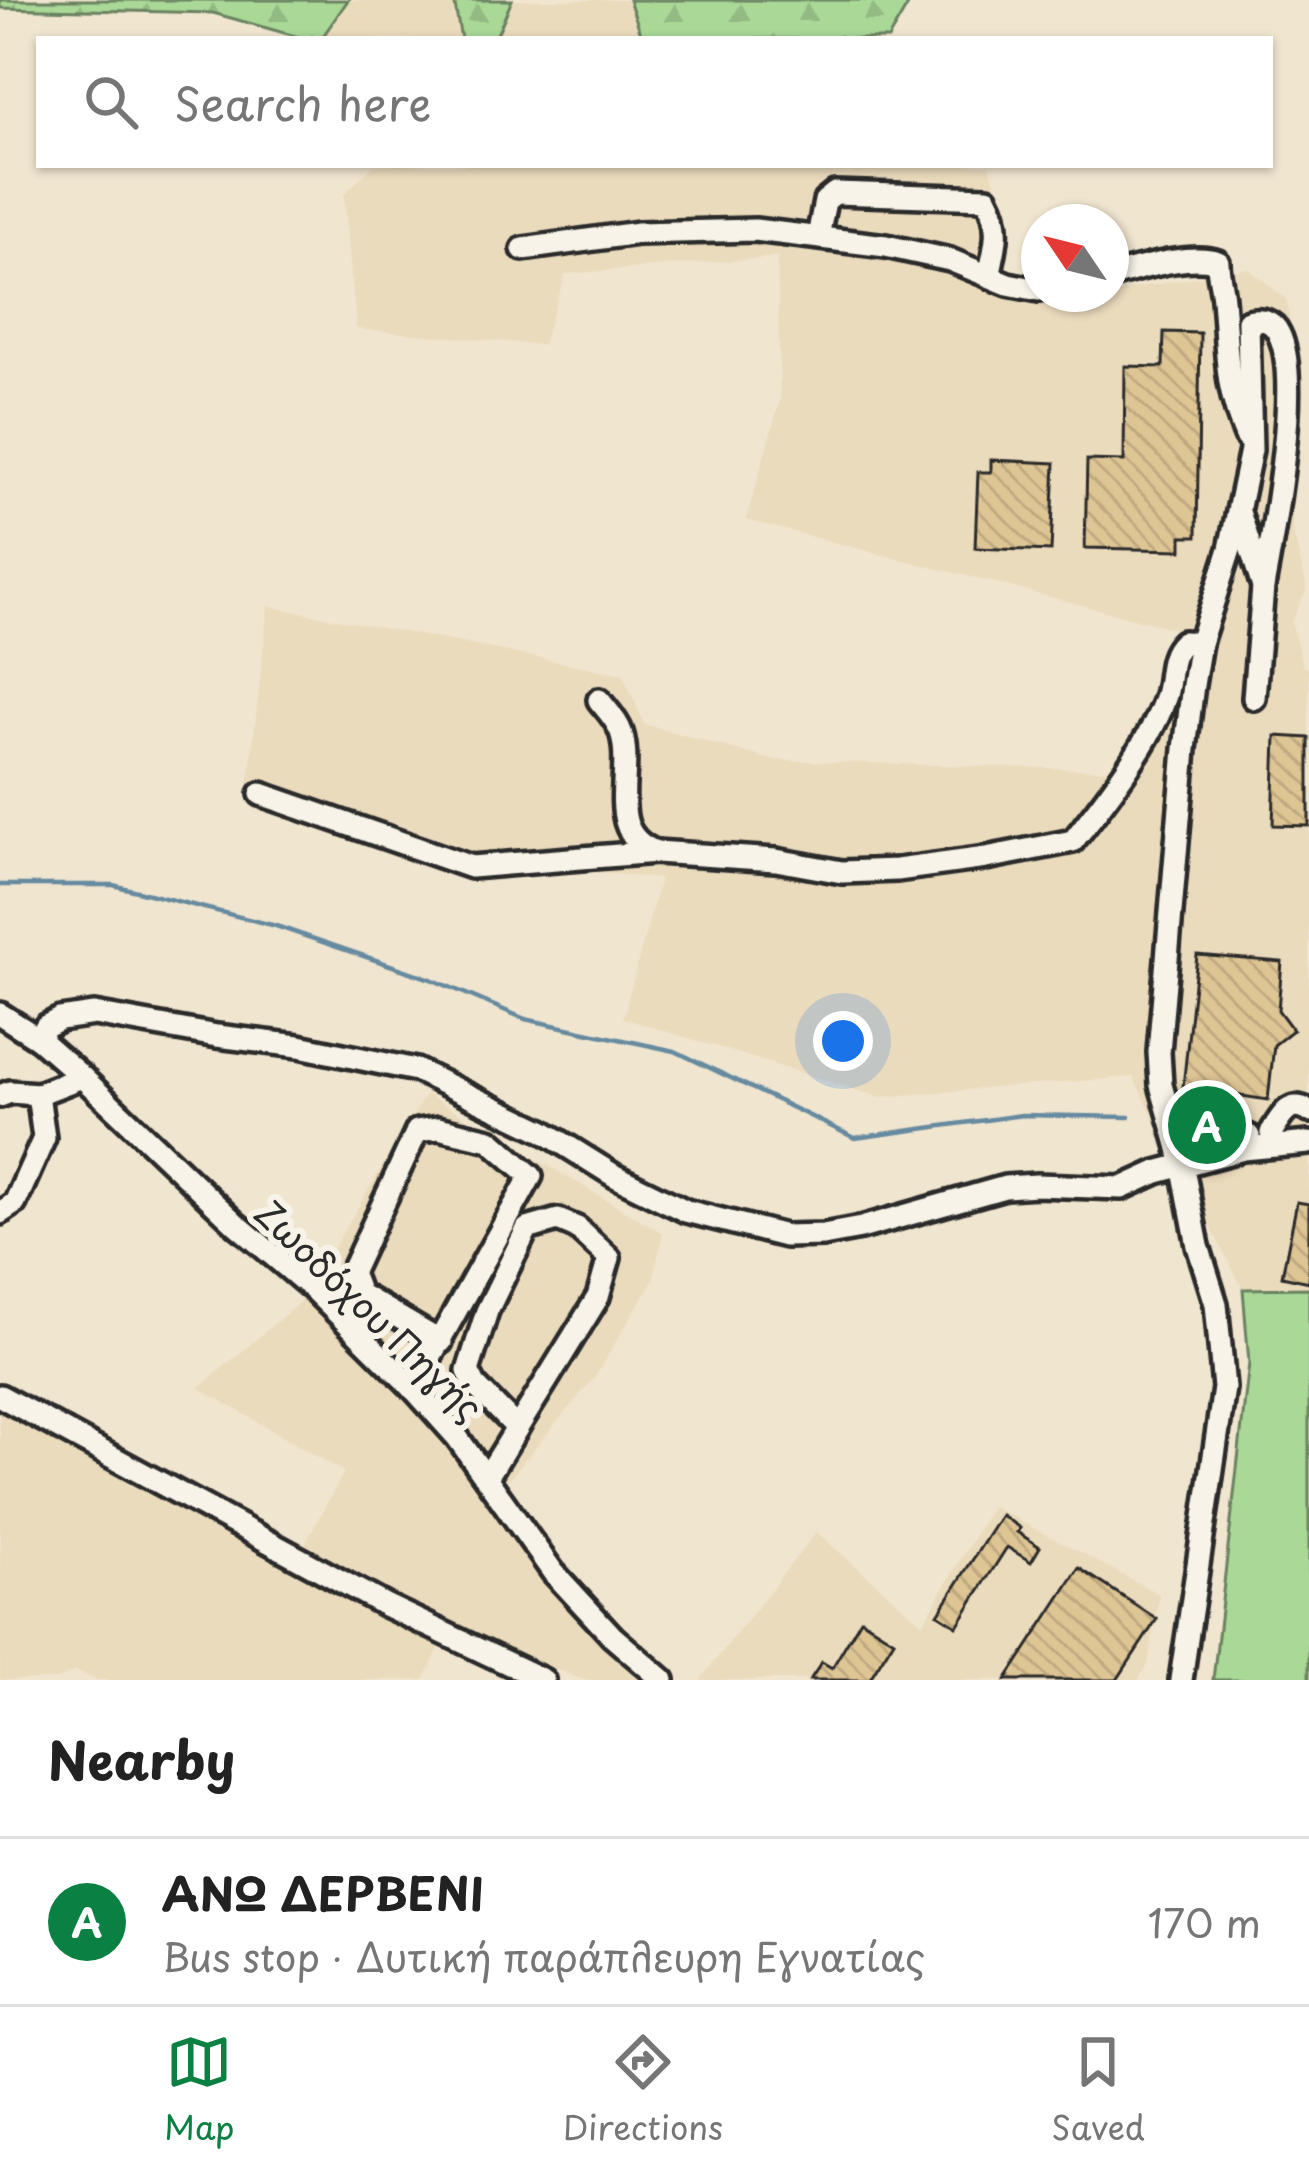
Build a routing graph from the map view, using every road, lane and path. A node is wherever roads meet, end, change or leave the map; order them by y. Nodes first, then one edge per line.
1 (818, 238) junction
2 (523, 249) dead end
3 (1129, 271) edge
4 (989, 275) junction
5 (1021, 286) edge
6 (1251, 450) junction
7 (1239, 511) junction
8 (1262, 587) junction
9 (1200, 643) junction
10 (1254, 698) dead end
11 (599, 700) dead end
12 (261, 794) dead end
13 (656, 852) junction
14 (0, 1014) edge
15 (39, 1039) junction
16 (82, 1077) junction
17 (38, 1094) junction
18 (0, 1096) edge
19 (1309, 1111) edge
20 (1309, 1129) edge
21 (1271, 1133) junction
22 (1309, 1143) edge
23 (1180, 1157) junction
24 (0, 1213) edge
25 (441, 1342) junction
26 (413, 1388) junction
27 (0, 1396) edge
28 (516, 1427) junction
29 (487, 1477) junction
30 (543, 1680) edge
31 (663, 1680) edge
32 (1181, 1680) edge

1 - 2 street
1 - 4 street
1 - 4 street
3 - 6 street
4 - 5 street
6 - 7 street
6 - 8 street
7 - 8 street
7 - 9 street
8 - 10 street
9 - 13 street
9 - 23 street
11 - 13 street
12 - 13 street
14 - 15 street, Ζωοδόχου Πηγής
15 - 16 street, Ζωοδόχου Πηγής
15 - 23 street
16 - 17 street
16 - 26 street, Ζωοδόχου Πηγής
17 - 18 street
17 - 24 street
19 - 21 street
20 - 21 street
21 - 23 street
22 - 23 street
23 - 32 street
25 - 25 street
25 - 26 street
26 - 29 street, Ζωοδόχου Πηγής
27 - 30 street
28 - 28 street
28 - 29 street
29 - 31 street, Ζωοδόχου Πηγής

